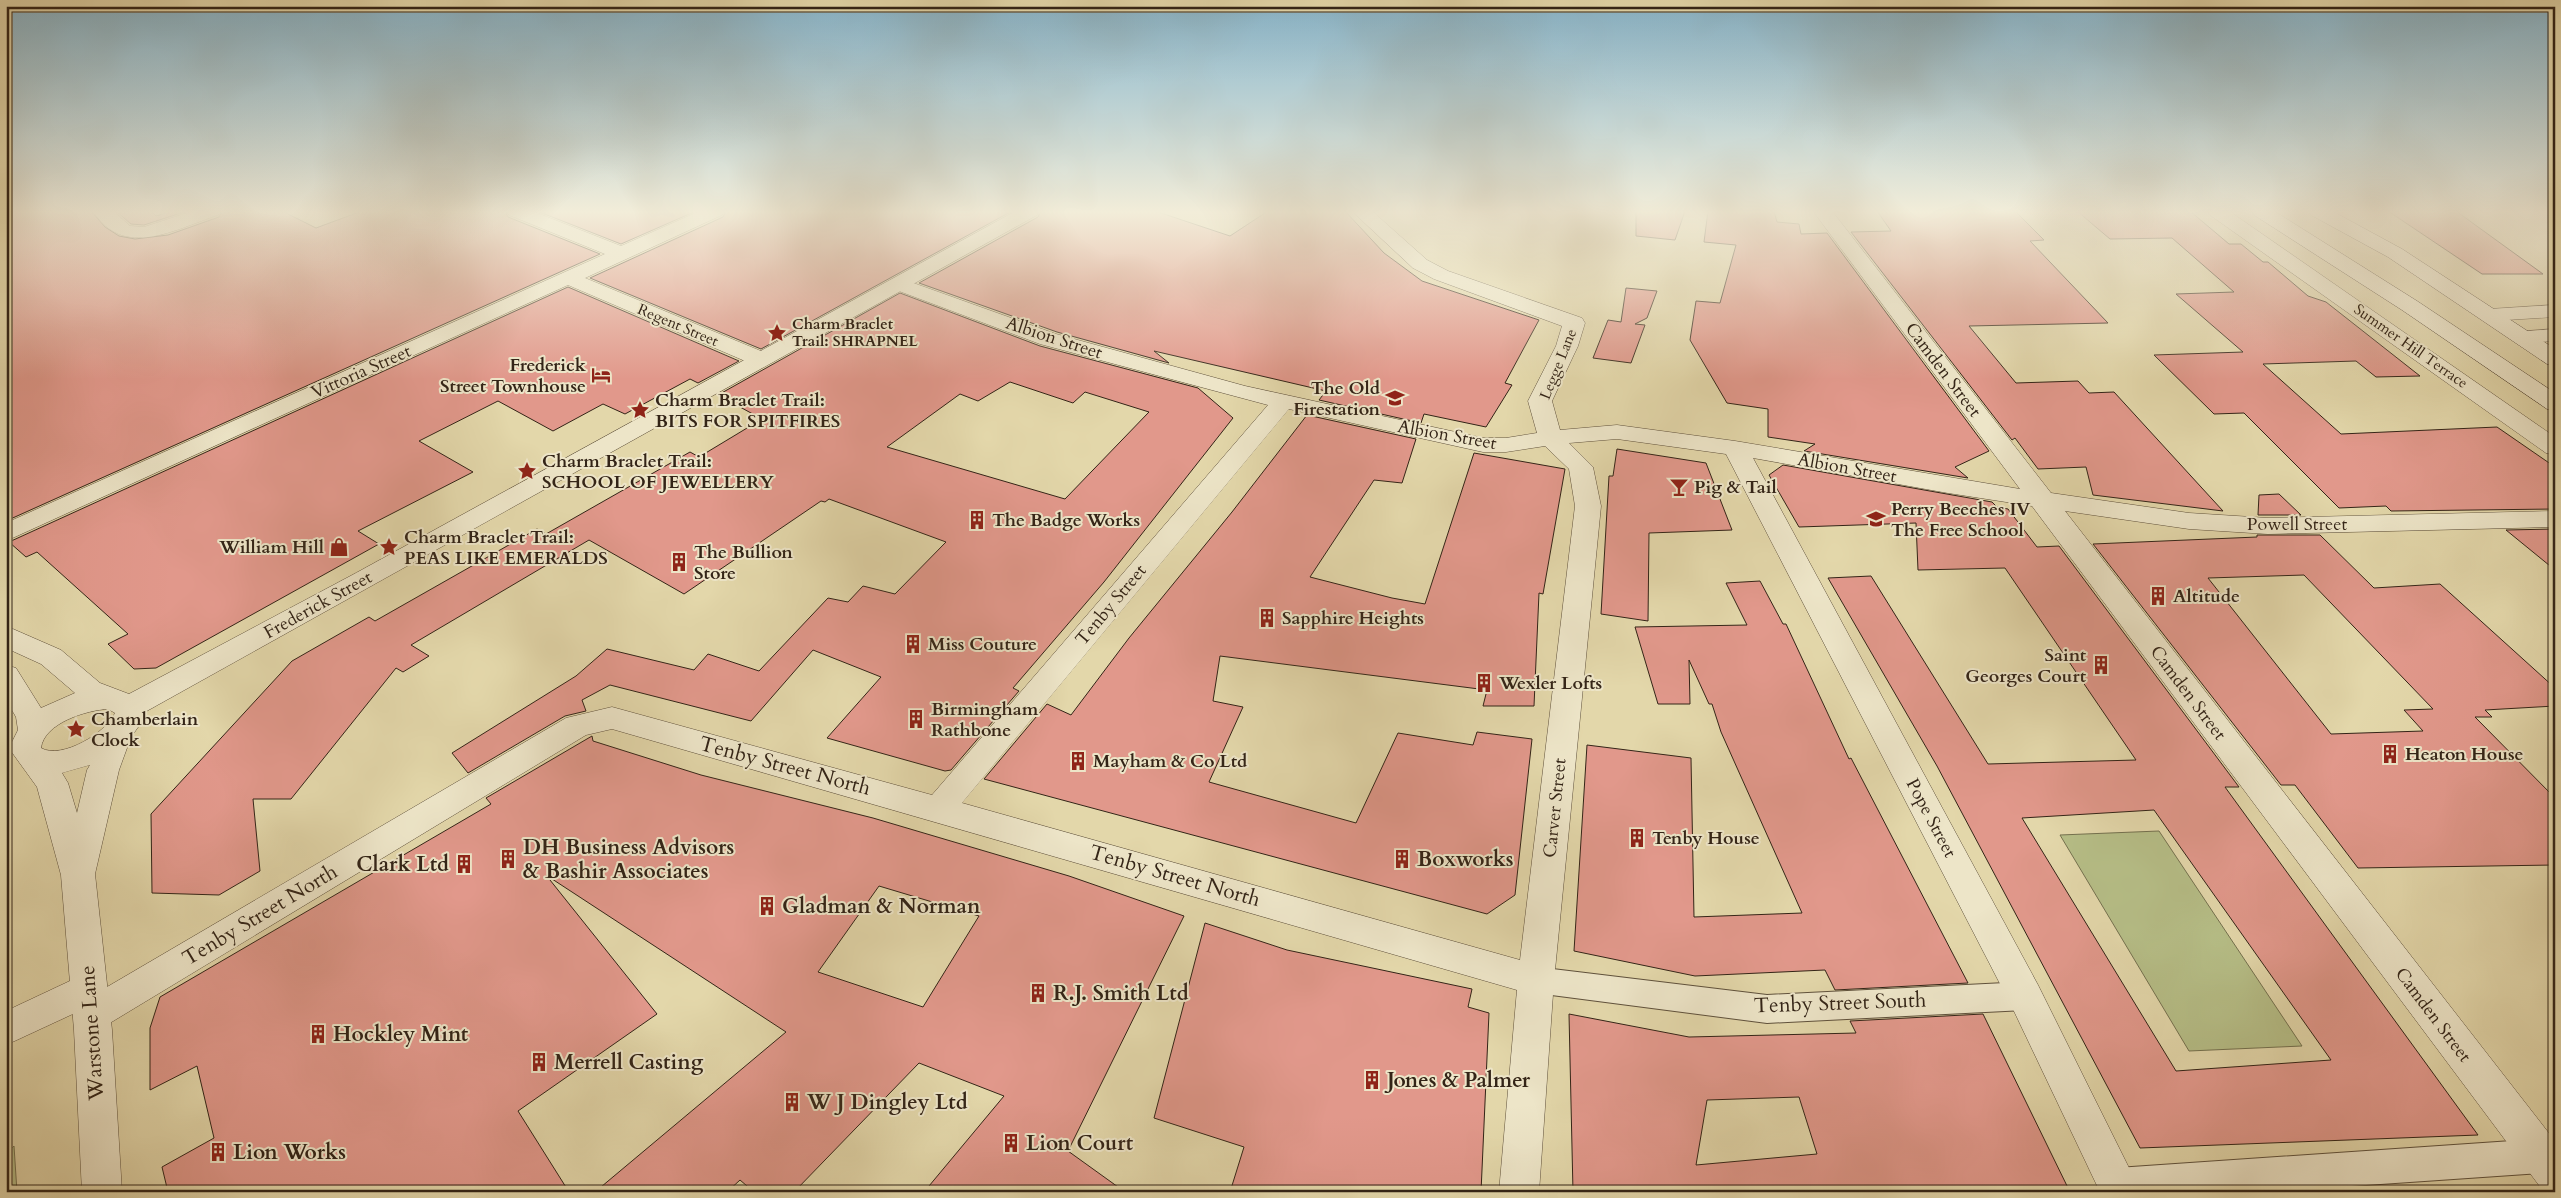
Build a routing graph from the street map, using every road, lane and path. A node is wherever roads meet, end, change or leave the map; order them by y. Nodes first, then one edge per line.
1 (592, 267) edge
2 (929, 267) edge
3 (1426, 267) edge
4 (1865, 267) edge
5 (2297, 267) edge
6 (2353, 267) edge
7 (2416, 267) edge
8 (568, 278) junction
9 (898, 284) junction
10 (2555, 311) edge
11 (2490, 315) junction
12 (2468, 324) junction
13 (2442, 325) junction
14 (2555, 335) edge
15 (2524, 337) junction
16 (2555, 359) edge
17 (760, 360) junction
18 (2555, 383) edge
19 (1282, 402) junction
20 (2555, 404) edge
21 (1550, 438) junction
22 (1735, 448) junction
23 (2555, 448) edge
24 (2041, 499) junction
25 (2555, 519) edge
26 (6, 533) edge
27 (6, 636) edge
28 (6, 675) edge
29 (119, 713) junction
30 (25, 748) edge
31 (939, 808) junction
32 (78, 875) junction
33 (1536, 980) junction
34 (2025, 996) junction
35 (91, 1001) junction
36 (6, 1029) edge
37 (2548, 1165) edge
38 (2119, 1188) edge
39 (102, 1192) edge
40 (1519, 1192) edge

1 - 8 street, Vittoria Street
2 - 9 street, Frederick Street
3 - 21 street, Legge Lane
4 - 24 street, Camden Street
5 - 23 street, Summer Hill Terrace
6 - 13 street
7 - 11 street
8 - 17 street, Regent Street
8 - 26 street, Vittoria Street
9 - 17 street, Frederick Street
9 - 19 street, Albion Street
10 - 11 street
11 - 12 street
11 - 15 street
12 - 13 street
12 - 15 street
12 - 18 street
13 - 20 street
14 - 15 street
15 - 16 street
17 - 29 street, Frederick Street
19 - 21 street, Albion Street
19 - 31 street, Tenby Street
21 - 22 street, Albion Street
21 - 33 street, Carver Street
22 - 24 street, Albion Street
22 - 34 street, Pope Street
24 - 25 street, Powell Street
24 - 37 street, Camden Street
27 - 29 street
28 - 30 street, Warstone Lane
29 - 30 street
29 - 30 street
29 - 32 street, Warstone Lane
30 - 32 street, Warstone Lane
31 - 33 street, Tenby Street North
31 - 35 street, Tenby Street North
32 - 35 street, Warstone Lane
33 - 34 street, Tenby Street South
33 - 40 street, Carver Street
34 - 38 street, Pope Street
35 - 36 street, Tenby Street North
35 - 39 street, Warstone Lane
37 - 38 street

